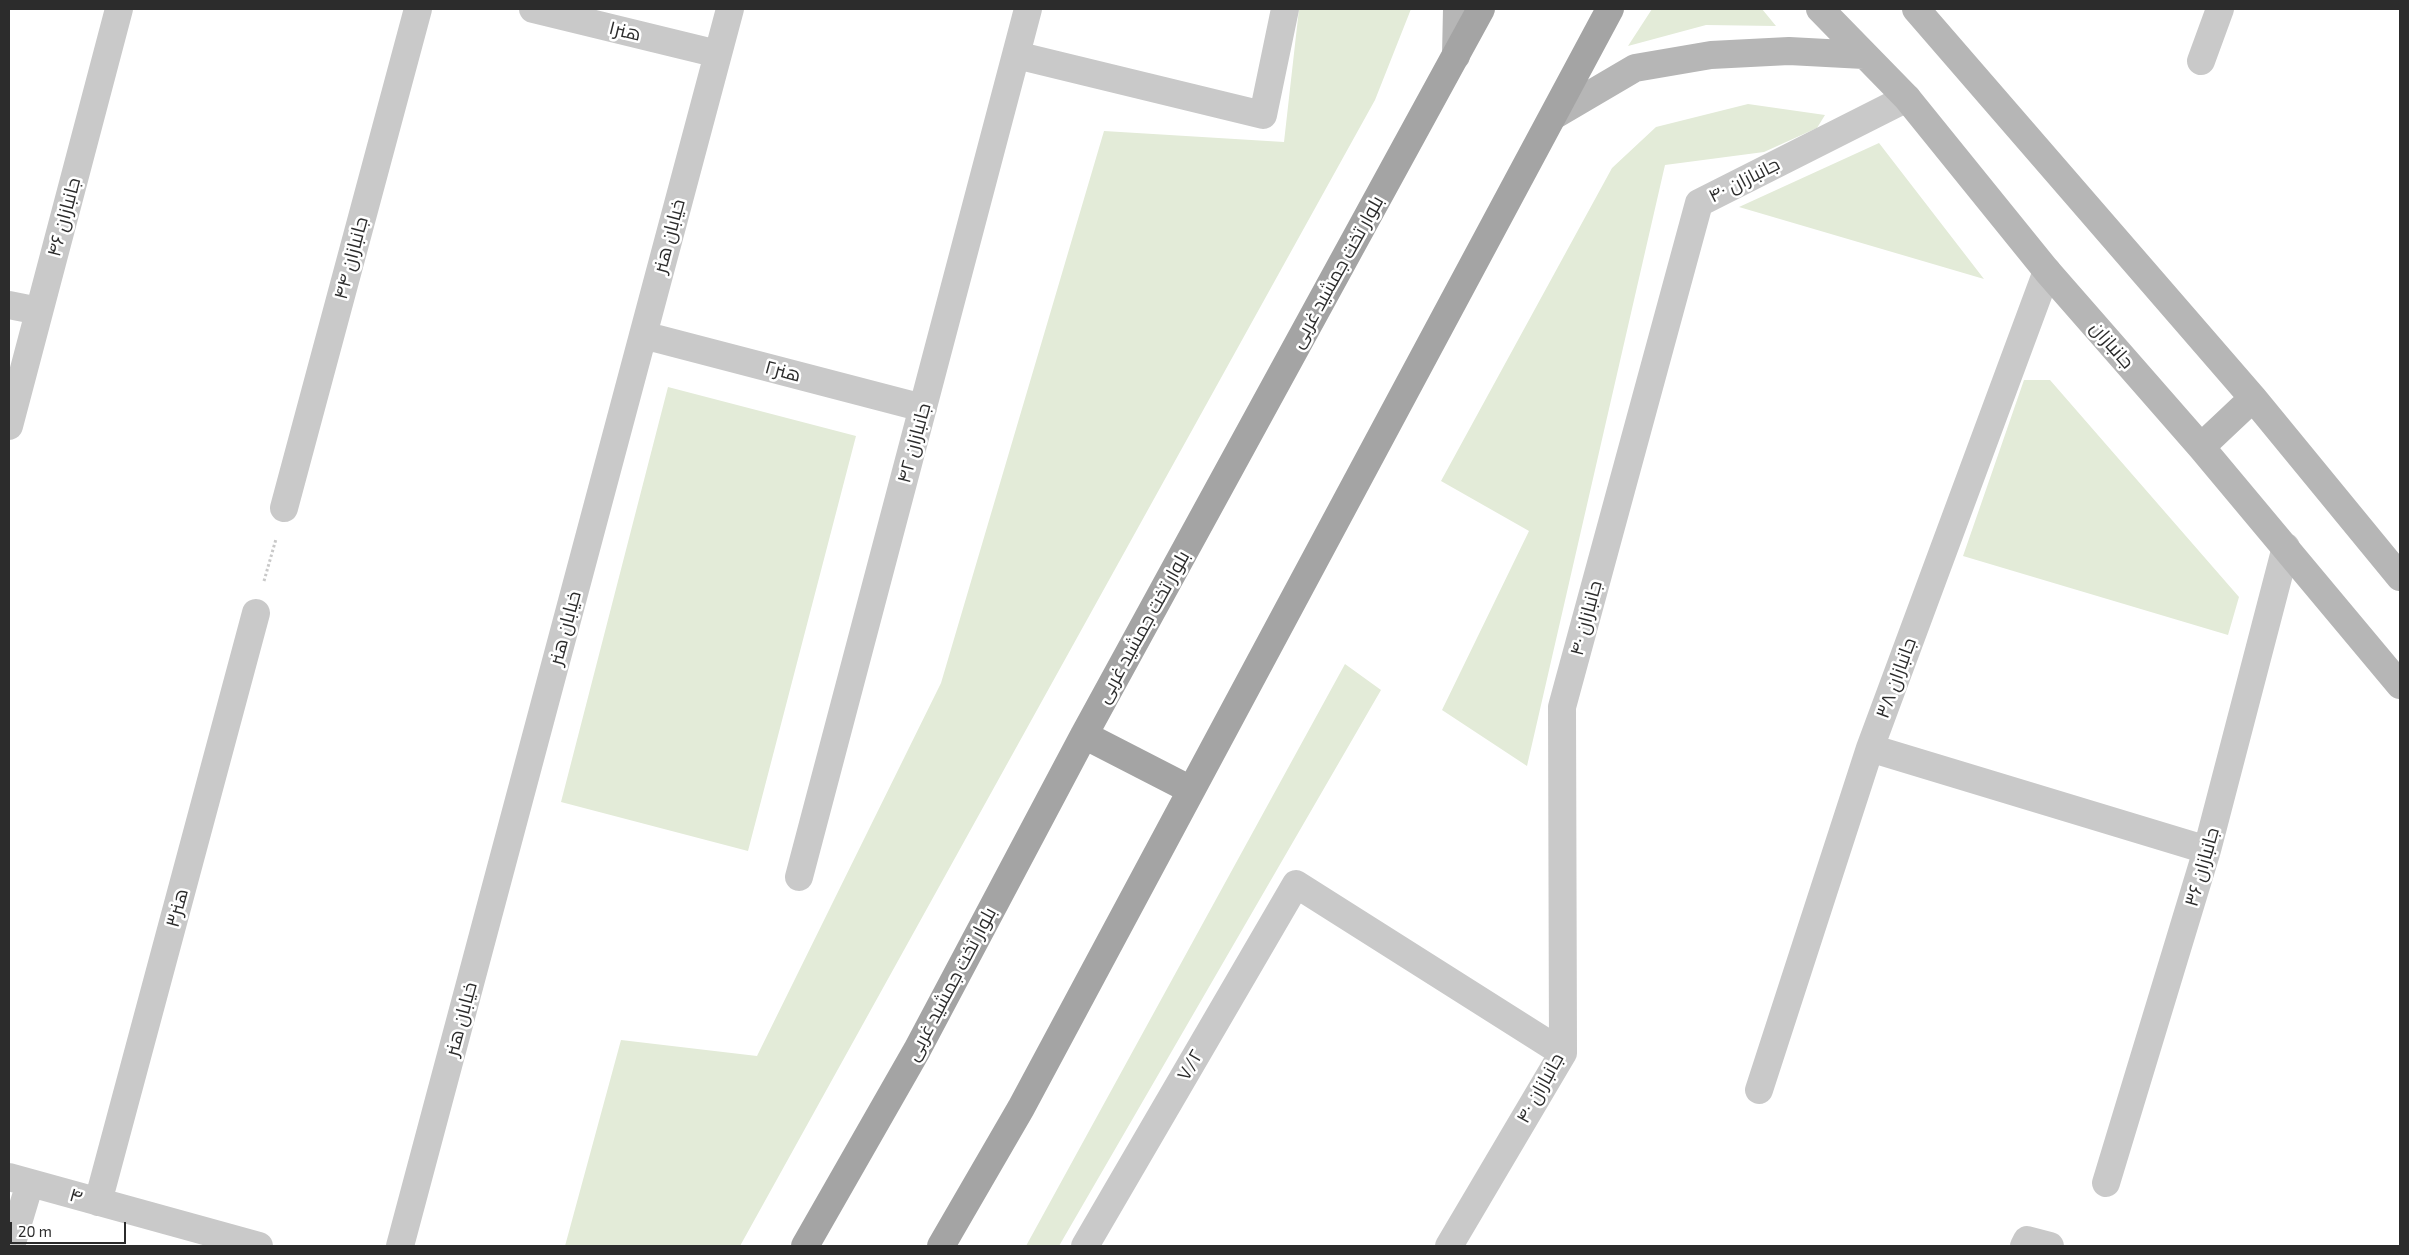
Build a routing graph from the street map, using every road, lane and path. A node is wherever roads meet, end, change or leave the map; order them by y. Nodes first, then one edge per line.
1 (119, 9) edge
2 (418, 9) edge
3 (533, 9) edge
4 (730, 9) edge
5 (1028, 9) edge
6 (1285, 9) edge
7 (1457, 9) edge
8 (1481, 9) edge
9 (1610, 9) edge
10 (1820, 9) edge
11 (1916, 9) edge
12 (2220, 9) edge
13 (718, 54) junction
14 (1016, 55) junction
15 (1864, 55) junction
16 (1456, 56) junction
17 (2201, 61) dead end
18 (1907, 98) junction
19 (1555, 116) junction
20 (2047, 271) junction
21 (9, 305) edge
22 (39, 311) junction
23 (643, 335) junction
24 (2253, 398) junction
25 (923, 408) junction
26 (9, 426) edge
27 (2201, 447) junction
28 (284, 508) joint
29 (2286, 547) junction
30 (2400, 577) edge
31 (256, 613) joint
32 (2400, 685) edge
33 (1084, 735) junction
34 (1870, 748) junction
35 (1191, 790) junction
36 (2207, 850) junction
37 (799, 877) dead end
38 (1563, 1053) junction
39 (1759, 1090) dead end
40 (20, 1180) edge
41 (2106, 1183) dead end
42 (98, 1202) junction
43 (11, 1246) edge
44 (259, 1246) edge
45 (400, 1246) edge
46 (805, 1246) edge
47 (941, 1246) edge
48 (1085, 1246) edge
49 (1449, 1246) edge

1 - 22 street, ۴۶ جانبازان
2 - 28 street, ۴۴ جانبازان
3 - 13 street, هنر۱
4 - 13 street, خیابان هنر
5 - 14 street, ۴۲ جانبازان
6 - 14 street
7 - 16 street
8 - 16 main road, بلوار تخت جمشید غربی
9 - 19 main road
10 - 15 street, جانبازان
11 - 24 street
12 - 17 street
13 - 23 street, خیابان هنر
14 - 25 street, ۴۲ جانبازان
15 - 18 street, جانبازان
15 - 19 street
16 - 33 main road, بلوار تخت جمشید غربی
18 - 20 street, جانبازان
18 - 38 street, ۴۰ جانبازان
19 - 35 main road
20 - 27 street, جانبازان
20 - 34 street, ۳۸ جانبازان
21 - 22 street
22 - 26 street, ۴۶ جانبازان
23 - 25 street, هنر۲
23 - 45 street, خیابان هنر
24 - 27 street
24 - 30 street
25 - 37 street, ۴۲ جانبازان
27 - 29 street, جانبازان
28 - 31 path
29 - 32 street, جانبازان
29 - 36 street, ۳۶ جانبازان
31 - 42 street, هنر۳
33 - 35 main road
33 - 46 main road, بلوار تخت جمشید غربی
34 - 36 street
34 - 39 street, ۳۸ جانبازان
35 - 47 main road
36 - 41 street, ۳۶ جانبازان
38 - 48 street, ۷/۲
38 - 49 street, ۴۰ جانبازان
40 - 42 street, ۴
40 - 43 street
42 - 44 street, ۴

